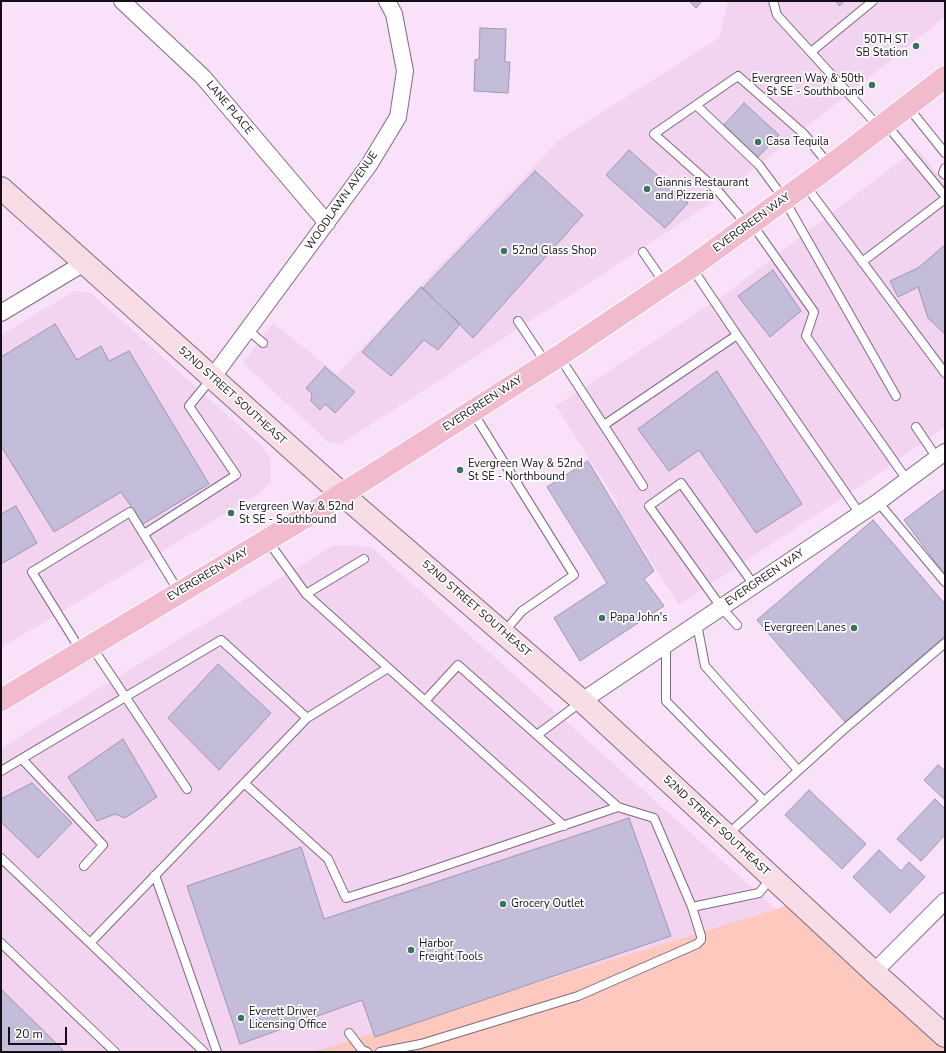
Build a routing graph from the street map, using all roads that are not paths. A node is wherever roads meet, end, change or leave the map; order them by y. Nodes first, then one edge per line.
1 (122, 1) edge
2 (387, 1) edge
3 (774, 1) edge
4 (873, 1) edge
5 (811, 52) junction
6 (945, 78) edge
7 (696, 106) junction
8 (907, 106) junction
9 (882, 125) junction
10 (945, 153) edge
11 (830, 166) junction
12 (945, 168) edge
13 (945, 175) edge
14 (805, 184) junction
15 (1, 188) edge
16 (945, 197) edge
17 (784, 199) junction
18 (328, 223) junction
19 (750, 224) junction
20 (643, 252) dead end
21 (862, 262) junction
22 (84, 263) junction
23 (691, 267) junction
24 (666, 284) junction
25 (1, 313) edge
26 (518, 321) dead end
27 (248, 330) junction
28 (737, 335) junction
29 (263, 343) dead end
30 (552, 360) junction
31 (945, 373) edge
32 (212, 378) junction
33 (896, 396) dead end
34 (472, 411) junction
35 (604, 425) junction
36 (916, 427) dead end
37 (941, 455) edge
38 (907, 480) junction
39 (643, 486) dead end
40 (342, 494) junction
41 (878, 502) junction
42 (860, 514) junction
43 (144, 534) junction
44 (267, 540) junction
45 (364, 559) dead end
46 (945, 582) edge
47 (754, 585) junction
48 (180, 593) junction
49 (306, 594) junction
50 (721, 607) junction
51 (697, 624) junction
52 (737, 625) dead end
53 (503, 633) junction
54 (945, 643) edge
55 (666, 645) junction
56 (86, 649) junction
57 (388, 668) junction
58 (126, 697) junction
59 (1, 700) edge
60 (425, 701) junction
61 (582, 701) junction
62 (307, 718) junction
63 (537, 735) junction
64 (22, 759) junction
65 (798, 770) junction
66 (1, 772) edge
67 (244, 783) junction
68 (187, 789) dead end
69 (764, 801) junction
70 (618, 807) junction
71 (564, 826) junction
72 (727, 835) junction
73 (1, 858) edge
74 (84, 866) dead end
75 (155, 875) junction
76 (772, 878) junction
77 (945, 901) edge
78 (692, 907) junction
79 (1, 943) edge
80 (90, 943) junction
81 (874, 972) junction
82 (348, 1033) dead end
83 (945, 1036) edge
84 (115, 1052) edge
85 (204, 1052) edge
86 (217, 1052) edge
87 (367, 1052) edge
88 (380, 1052) edge

1 - 18 street, LANE PLACE
2 - 18 street, WOODLAWN AVENUE
3 - 5 lane
4 - 5 lane
5 - 9 lane
6 - 8 main road, EVERGREEN WAY
7 - 11 lane
7 - 17 lane
7 - 19 lane
8 - 9 main road, EVERGREEN WAY
8 - 10 lane
9 - 11 main road, EVERGREEN WAY
9 - 16 lane
11 - 14 main road, EVERGREEN WAY
12 - 13 lane
14 - 17 main road, EVERGREEN WAY
14 - 21 lane
15 - 22 street, 52ND STREET SOUTHEAST
16 - 21 lane
17 - 19 main road, EVERGREEN WAY
17 - 33 lane
18 - 27 street, WOODLAWN AVENUE
19 - 23 main road, EVERGREEN WAY
19 - 38 lane
20 - 24 lane
21 - 31 lane
22 - 25 street
22 - 32 street, 52ND STREET SOUTHEAST
23 - 24 main road, EVERGREEN WAY
23 - 28 lane
24 - 30 main road, EVERGREEN WAY
26 - 30 lane
27 - 29 lane
27 - 32 street, WOODLAWN AVENUE
28 - 35 lane
28 - 42 lane
30 - 34 main road, EVERGREEN WAY
30 - 35 lane
32 - 40 street, 52ND STREET SOUTHEAST
32 - 43 lane
34 - 40 main road, EVERGREEN WAY
34 - 53 lane
35 - 39 lane
36 - 37 lane
37 - 38 street, EVERGREEN WAY
38 - 41 street, EVERGREEN WAY
40 - 44 main road, EVERGREEN WAY
40 - 53 street, 52ND STREET SOUTHEAST
41 - 42 street, EVERGREEN WAY
41 - 46 lane
42 - 47 street, EVERGREEN WAY
43 - 48 lane
43 - 56 lane
44 - 48 main road, EVERGREEN WAY
44 - 49 lane
45 - 49 lane
47 - 50 street, EVERGREEN WAY
47 - 50 lane
48 - 56 main road, EVERGREEN WAY
49 - 57 lane
50 - 51 street, EVERGREEN WAY
50 - 52 lane
51 - 55 street, EVERGREEN WAY
51 - 65 lane
53 - 61 street, 52ND STREET SOUTHEAST
54 - 65 lane
55 - 61 street, EVERGREEN WAY
55 - 69 lane
56 - 58 lane
56 - 59 main road, EVERGREEN WAY
57 - 60 lane
57 - 62 lane
58 - 62 lane
58 - 64 lane
58 - 68 lane
60 - 63 lane
60 - 71 lane
61 - 63 lane
61 - 72 street, 52ND STREET SOUTHEAST
62 - 67 lane
63 - 70 lane
64 - 66 lane
64 - 74 lane
65 - 69 lane
67 - 71 lane
67 - 75 lane
69 - 72 lane
70 - 71 lane
70 - 78 lane
72 - 76 street, 52ND STREET SOUTHEAST
73 - 80 lane
75 - 80 lane
75 - 86 lane
76 - 78 lane
76 - 81 street, 52ND STREET SOUTHEAST
77 - 81 street
78 - 88 lane
79 - 84 lane
80 - 85 lane
81 - 83 street, 52ND STREET SOUTHEAST
82 - 87 lane

